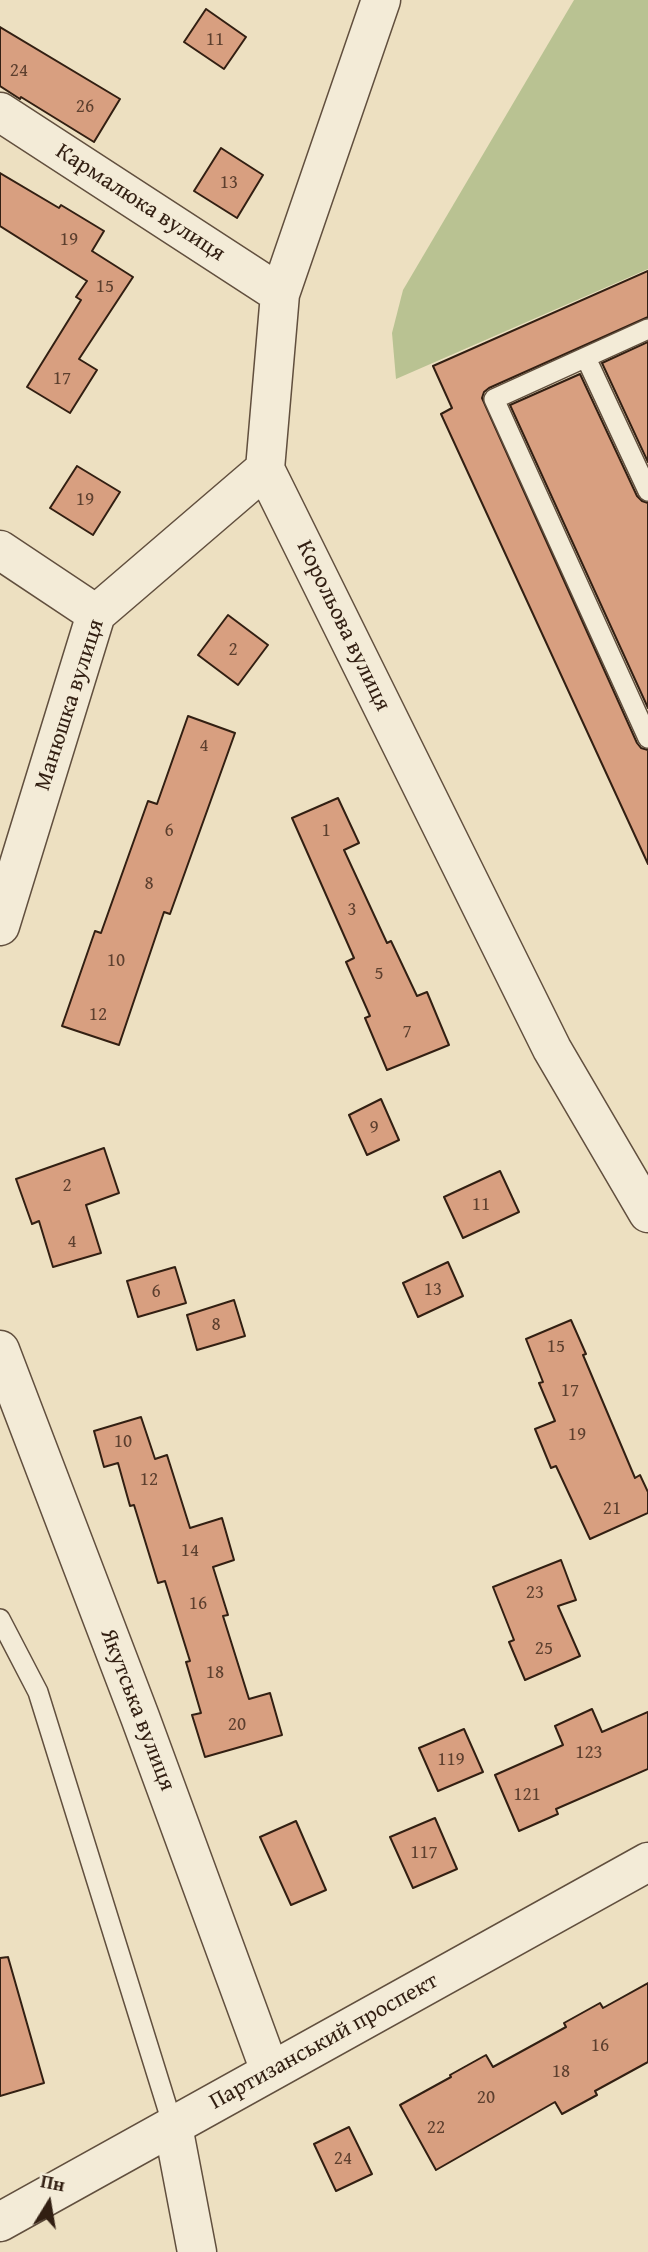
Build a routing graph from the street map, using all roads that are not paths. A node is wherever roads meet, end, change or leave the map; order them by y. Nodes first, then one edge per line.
1 (382, 0) edge
2 (0, 112) edge
3 (280, 294) junction
4 (648, 330) edge
5 (586, 358) junction
6 (265, 469) junction
7 (648, 491) edge
8 (0, 550) edge
9 (96, 614) junction
10 (648, 738) edge
11 (0, 926) edge
12 (648, 1213) edge
13 (0, 1350) edge
14 (0, 1619) edge
15 (648, 1862) edge
16 (270, 2071) junction
17 (173, 2126) junction
18 (0, 2222) edge
19 (197, 2252) edge

1 - 3 street
2 - 3 street, Кармалюка вулиця
3 - 6 street
4 - 5 lane
5 - 7 lane
5 - 10 lane
6 - 9 street, Манюшка вулиця
6 - 12 street, Корольова вулиця
8 - 9 street
9 - 11 street, Манюшка вулиця
13 - 16 street, Якутська вулиця
14 - 17 lane
15 - 16 street, Партизанський проспект
16 - 17 street, Партизанський проспект
17 - 18 street, Партизанський проспект
17 - 19 street

